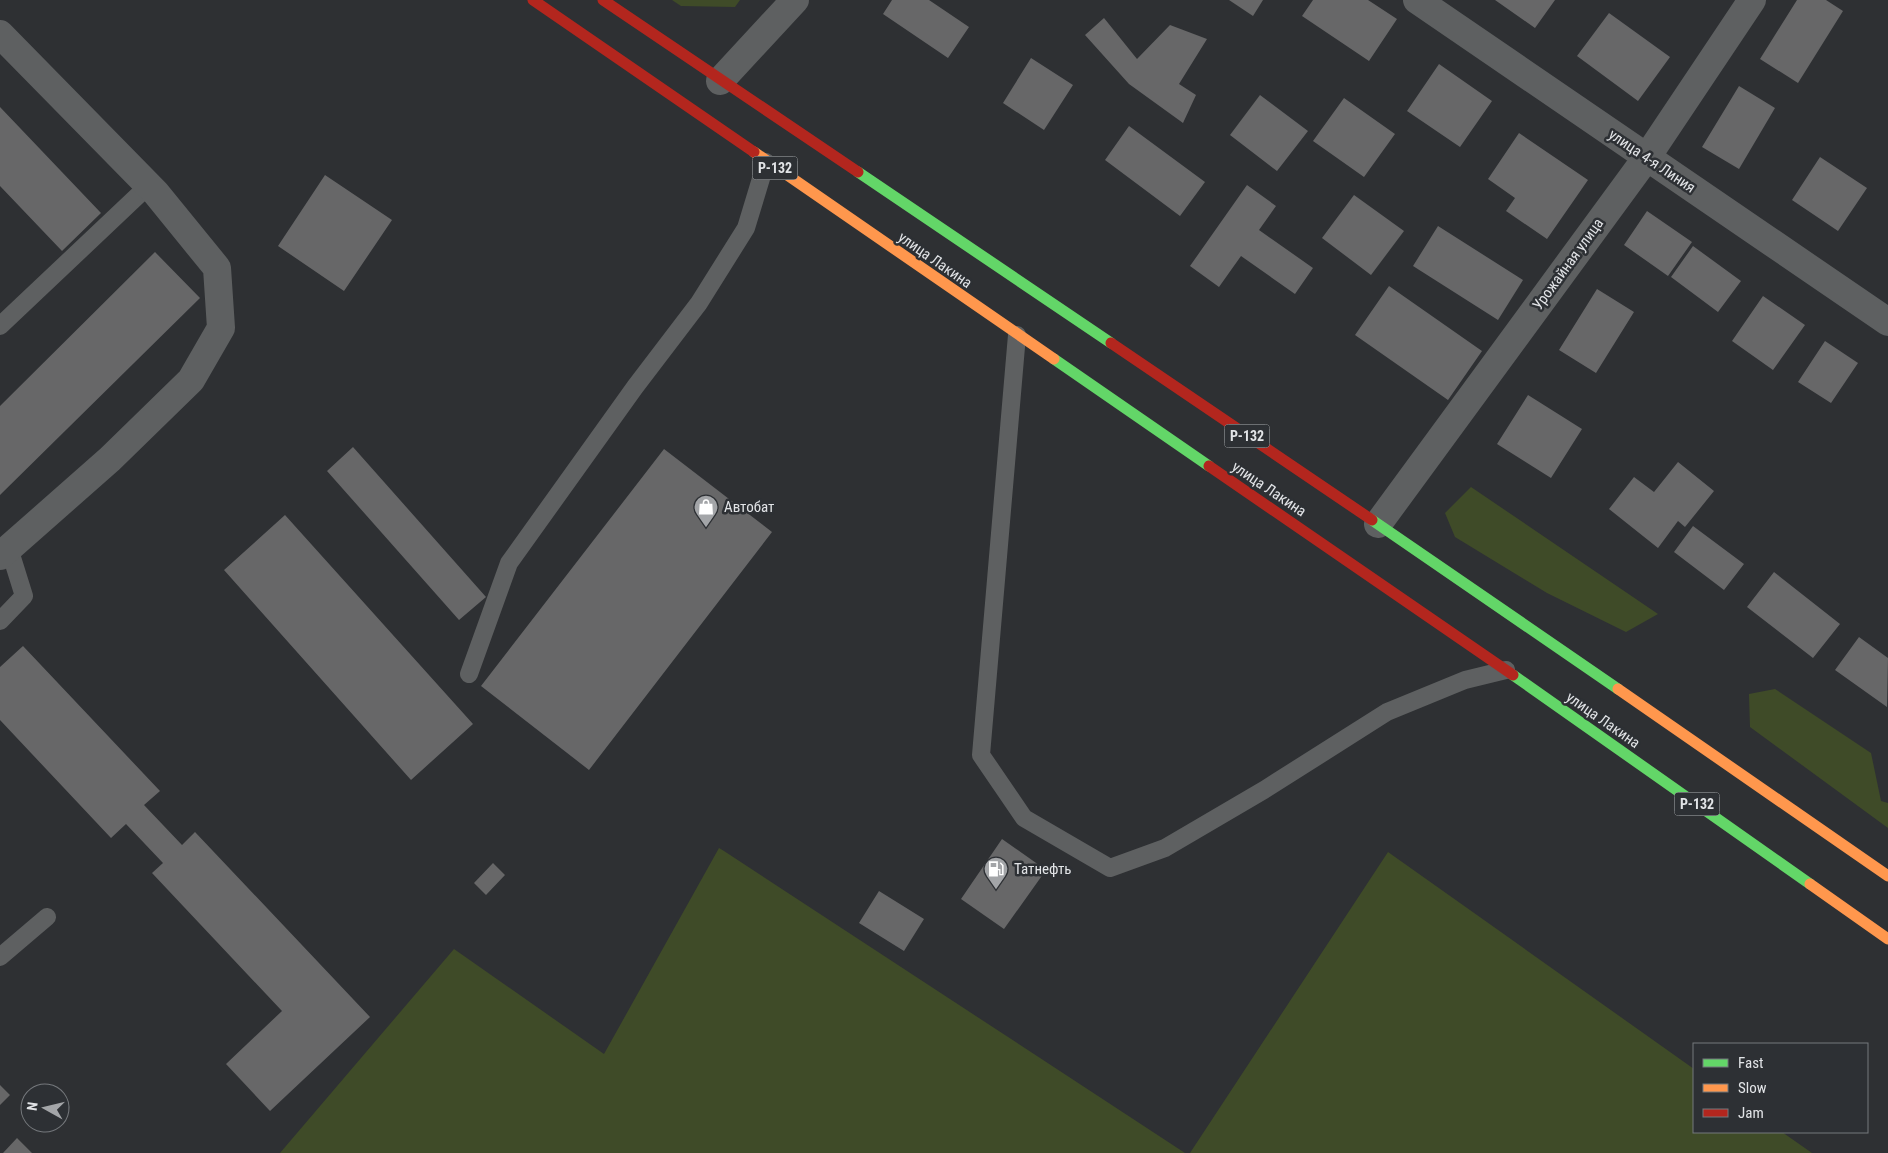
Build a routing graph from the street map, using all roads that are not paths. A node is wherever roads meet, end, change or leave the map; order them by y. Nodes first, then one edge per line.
1 (533, 0) edge
2 (603, 0) edge
3 (795, 0) edge
4 (1416, 0) edge
5 (1752, 0) edge
6 (0, 34) edge
7 (720, 81) junction
8 (1647, 157) junction
9 (766, 162) junction
10 (148, 185) junction
11 (1888, 322) edge
12 (0, 326) edge
13 (1017, 335) junction
14 (1378, 524) junction
15 (4, 552) edge
16 (0, 621) edge
17 (1506, 670) junction
18 (469, 674) dead end
19 (1888, 876) edge
20 (47, 917) dead end
21 (1888, 939) edge
22 (0, 957) edge

1 - 9 highway, улица Лакина / Р-132
2 - 7 highway, улица Лакина / Р-132
3 - 7 street
4 - 8 street, улица 4-я Линия
5 - 8 street, Урожайная улица
6 - 10 street
7 - 14 highway, улица Лакина / Р-132
8 - 11 street, улица 4-я Линия
8 - 14 street, Урожайная улица
9 - 13 highway, улица Лакина / Р-132
9 - 18 lane
10 - 12 lane
10 - 15 street
13 - 17 highway, улица Лакина / Р-132
13 - 17 lane
14 - 19 highway, улица Лакина / Р-132
15 - 16 lane
17 - 21 highway, улица Лакина / Р-132
20 - 22 lane

